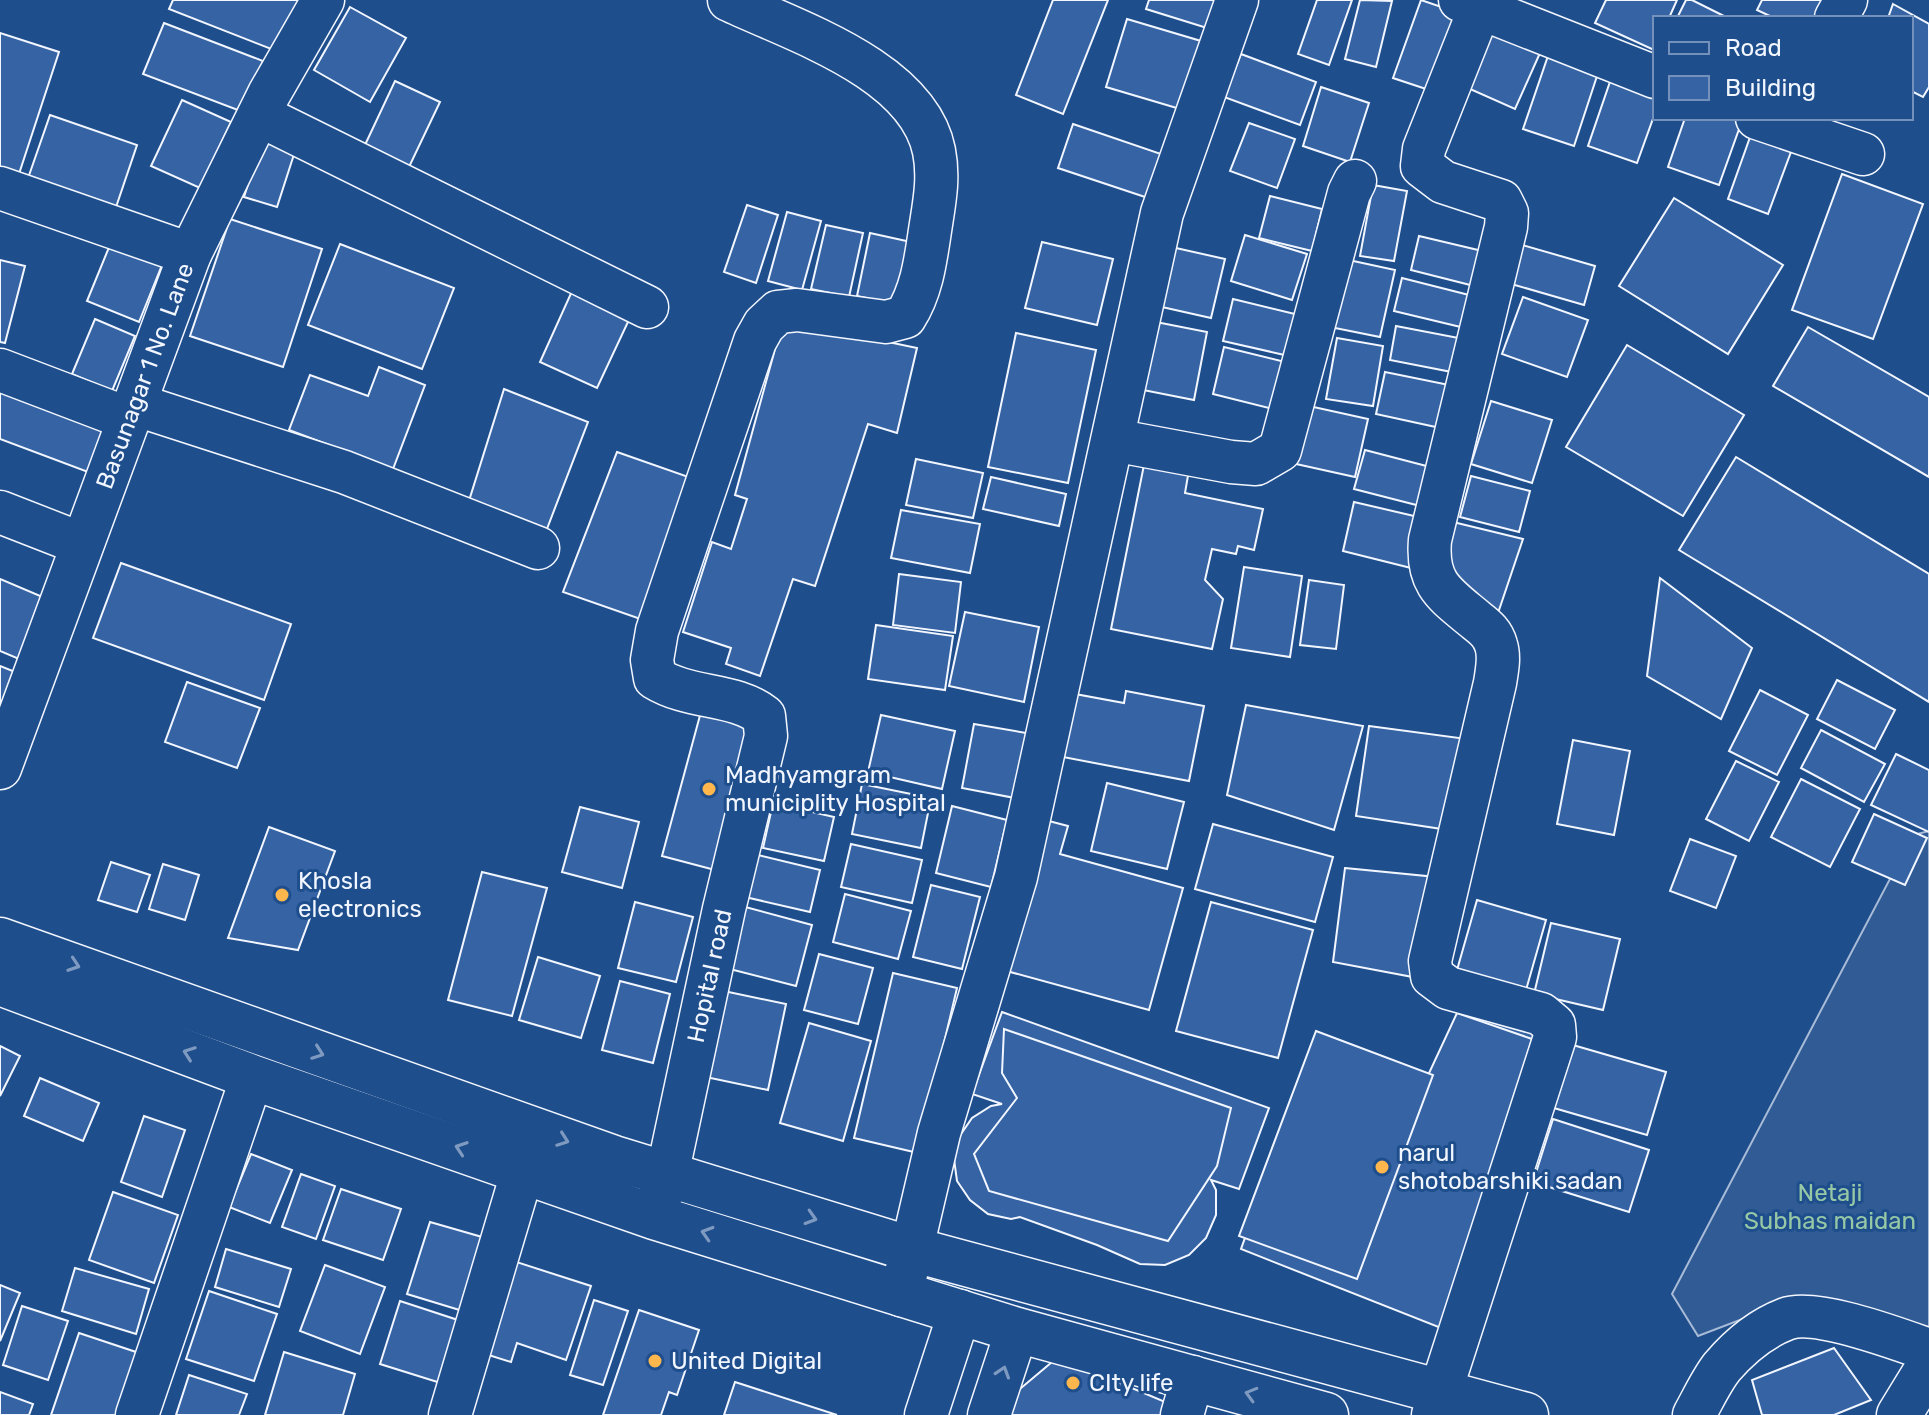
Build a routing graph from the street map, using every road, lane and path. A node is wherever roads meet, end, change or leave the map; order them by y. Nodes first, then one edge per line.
1 (323, 0) edge
2 (729, 0) edge
3 (1237, 0) edge
4 (1470, 4) edge
5 (1653, 76) edge
6 (259, 115) junction
7 (1765, 120) edge
8 (1863, 154) dead end
9 (1355, 181) dead end
10 (0, 188) edge
11 (190, 254) junction
12 (647, 307) dead end
13 (0, 370) edge
14 (131, 411) junction
15 (1113, 440) junction
16 (0, 512) edge
17 (82, 544) junction
18 (538, 548) dead end
19 (0, 768) edge
20 (0, 940) edge
21 (0, 983) edge
22 (252, 1077) junction
23 (523, 1170) junction
24 (667, 1175) junction
25 (654, 1217) junction
26 (911, 1249) junction
27 (901, 1295) junction
28 (960, 1311) junction
29 (1017, 1330) junction
30 (1929, 1350) edge
31 (1929, 1366) edge
32 (1188, 1396) edge
33 (1437, 1403) edge
34 (137, 1415) edge
35 (450, 1415) edge
36 (926, 1415) edge
37 (989, 1415) edge
38 (1326, 1415) edge
39 (1526, 1415) edge
40 (1694, 1415) edge
41 (1899, 1415) edge

1 - 6 street, Basunagar 1 No. Lane
2 - 24 street, Hopital road
3 - 15 street
4 - 5 street
4 - 33 street
6 - 11 street, Basunagar 1 No. Lane
6 - 12 street
7 - 8 street
9 - 15 street
10 - 11 street
11 - 14 street, Basunagar 1 No. Lane
13 - 14 street
14 - 17 street, Basunagar 1 No. Lane
14 - 18 street
15 - 26 street
16 - 17 street
17 - 19 street, Basunagar 1 No. Lane
20 -> 24 main road
22 -> 21 main road
23 -> 22 main road
22 - 34 street
23 - 25 main road
23 - 35 street
24 - 25 street, Hopital road
24 -> 26 main road
27 -> 25 main road
26 - 27 street
26 - 33 main road
27 - 28 main road
28 - 29 main road
28 - 36 street
29 - 32 main road
37 -> 29 street
30 - 40 street
31 - 41 main road
38 -> 32 main road
33 - 39 main road

